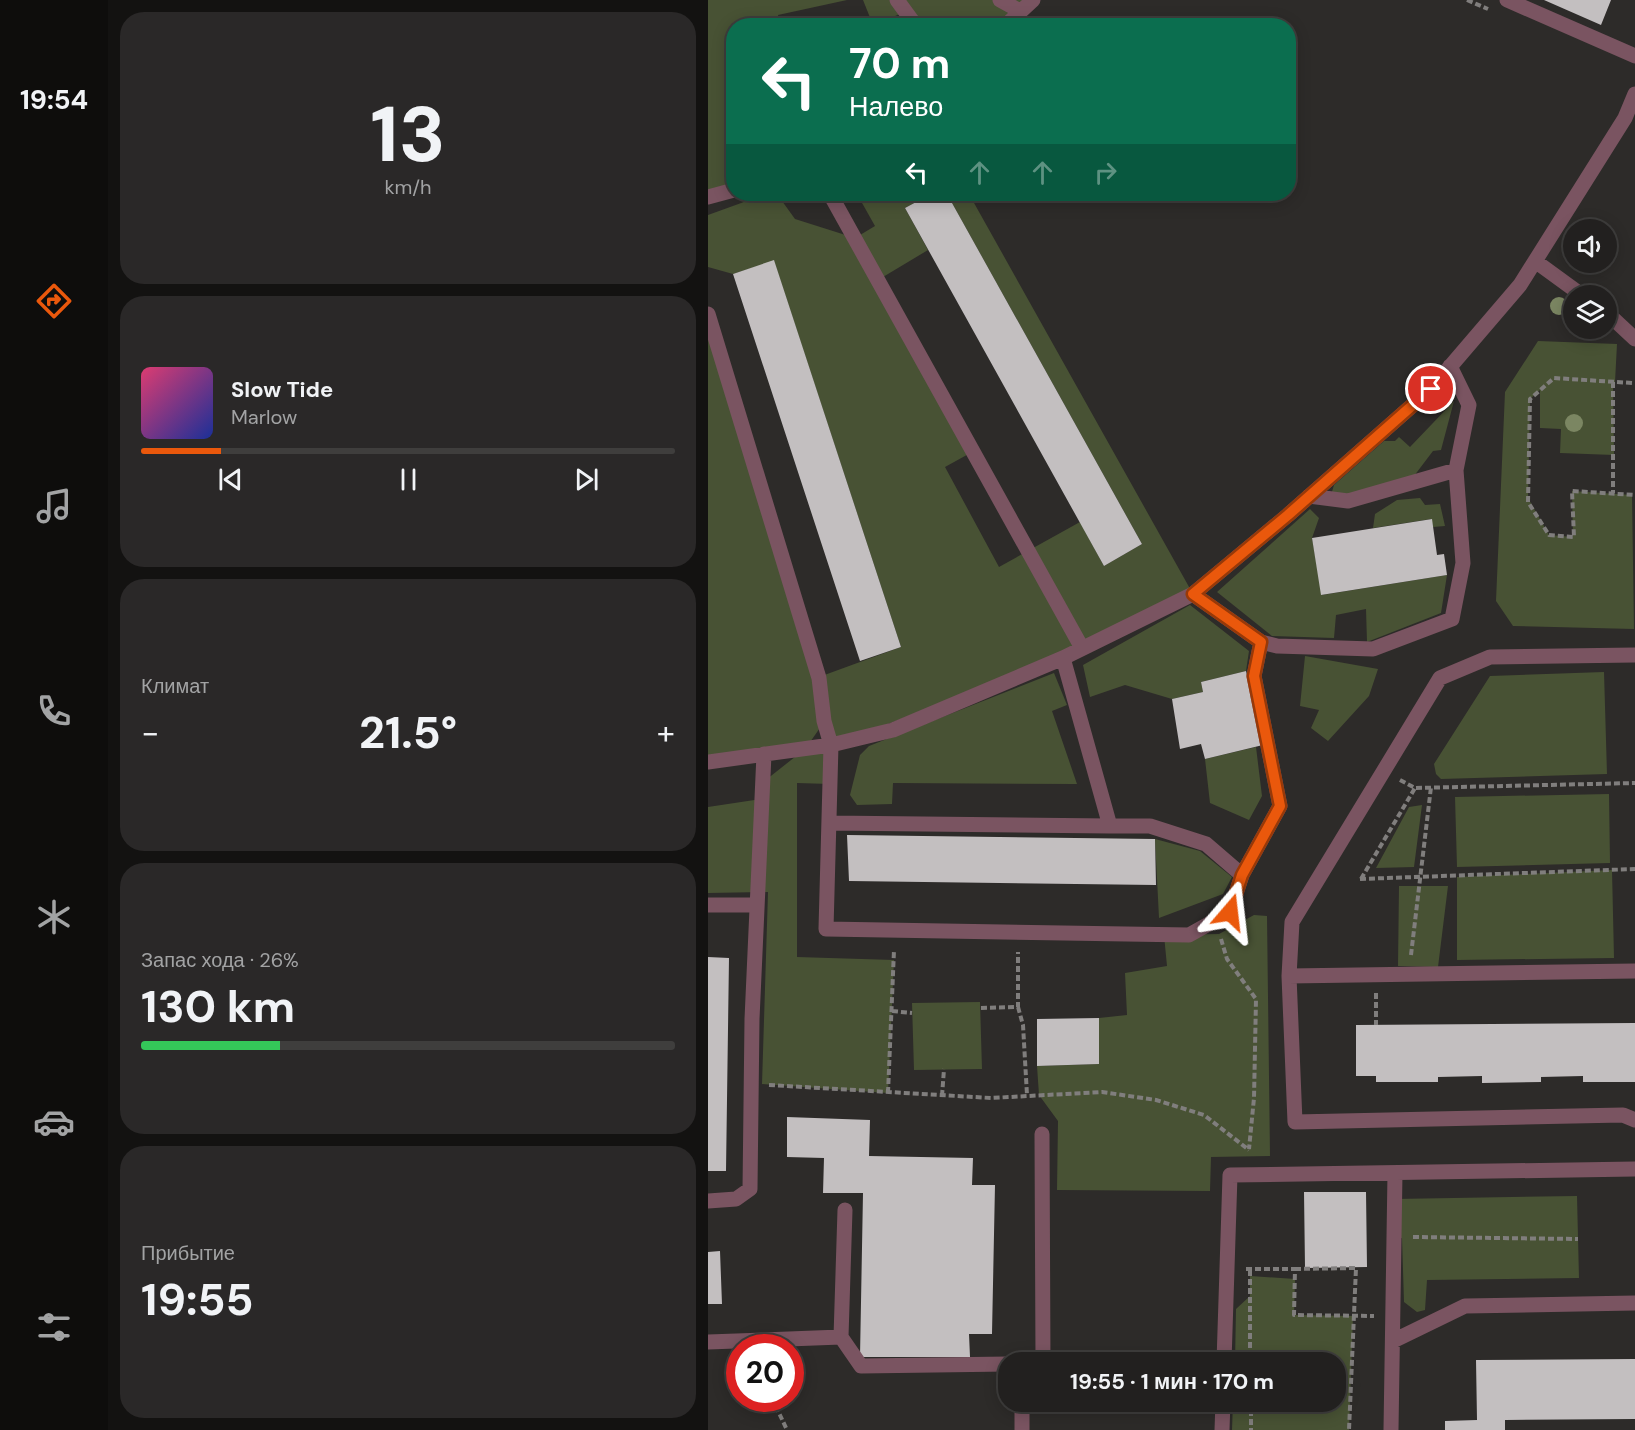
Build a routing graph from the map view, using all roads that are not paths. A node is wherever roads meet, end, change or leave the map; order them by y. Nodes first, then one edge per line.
1 (897, 0) edge
2 (1000, 0) edge
3 (1033, 0) edge
4 (1507, 0) edge
5 (1020, 11) junction
6 (910, 18) edge
7 (1013, 18) edge
8 (1635, 56) edge
9 (1635, 94) edge
10 (1630, 120) edge
11 (726, 192) edge
12 (708, 197) edge
13 (834, 201) edge
14 (1535, 261) junction
15 (1568, 285) edge
16 (708, 314) edge
17 (1617, 322) edge
18 (1635, 339) edge
19 (1450, 366) junction
20 (1456, 470) junction
21 (1310, 496) junction
22 (1193, 594) junction
23 (1261, 642) junction
24 (1082, 648) junction
25 (1635, 655) edge
26 (1063, 658) junction
27 (831, 745) junction
28 (764, 754) junction
29 (708, 762) edge
30 (829, 823) junction
31 (1110, 826) junction
32 (1242, 875) junction
33 (708, 905) edge
34 (757, 905) junction
35 (1635, 971) edge
36 (1289, 976) junction
37 (1635, 1120) edge
38 (1042, 1134) dead end
39 (1635, 1169) edge
40 (1395, 1173) junction
41 (708, 1202) edge
42 (845, 1210) dead end
43 (1635, 1303) edge
44 (841, 1337) junction
45 (1393, 1341) junction
46 (708, 1342) edge
47 (1043, 1352) edge
48 (1224, 1352) edge
49 (998, 1364) edge
50 (1022, 1412) edge
51 (1223, 1412) edge
52 (1022, 1430) edge
53 (1222, 1430) edge
54 (1391, 1430) edge

1 - 6 lane
2 - 5 lane
3 - 5 lane
4 - 8 lane
5 - 7 lane
9 - 10 lane
10 - 14 lane
11 - 12 lane
13 - 24 lane
14 - 15 lane
14 - 19 lane
16 - 27 lane
17 - 18 lane
19 - 20 lane
19 - 21 lane
20 - 21 lane
20 - 23 lane
21 - 22 lane
22 - 23 lane
22 - 24 lane
23 - 32 lane
24 - 26 lane
25 - 36 lane
26 - 27 lane
26 - 31 lane
27 - 28 lane
27 - 30 lane
28 - 29 lane
28 - 34 lane
30 - 31 lane
30 - 32 lane
31 - 32 lane
33 - 34 lane
34 - 41 lane
35 - 36 lane
36 - 37 lane
38 - 47 lane
39 - 40 lane
40 - 45 lane
40 - 48 lane
42 - 44 lane
43 - 45 lane
44 - 46 lane
44 - 49 lane
45 - 54 lane
50 - 52 lane
51 - 53 lane

